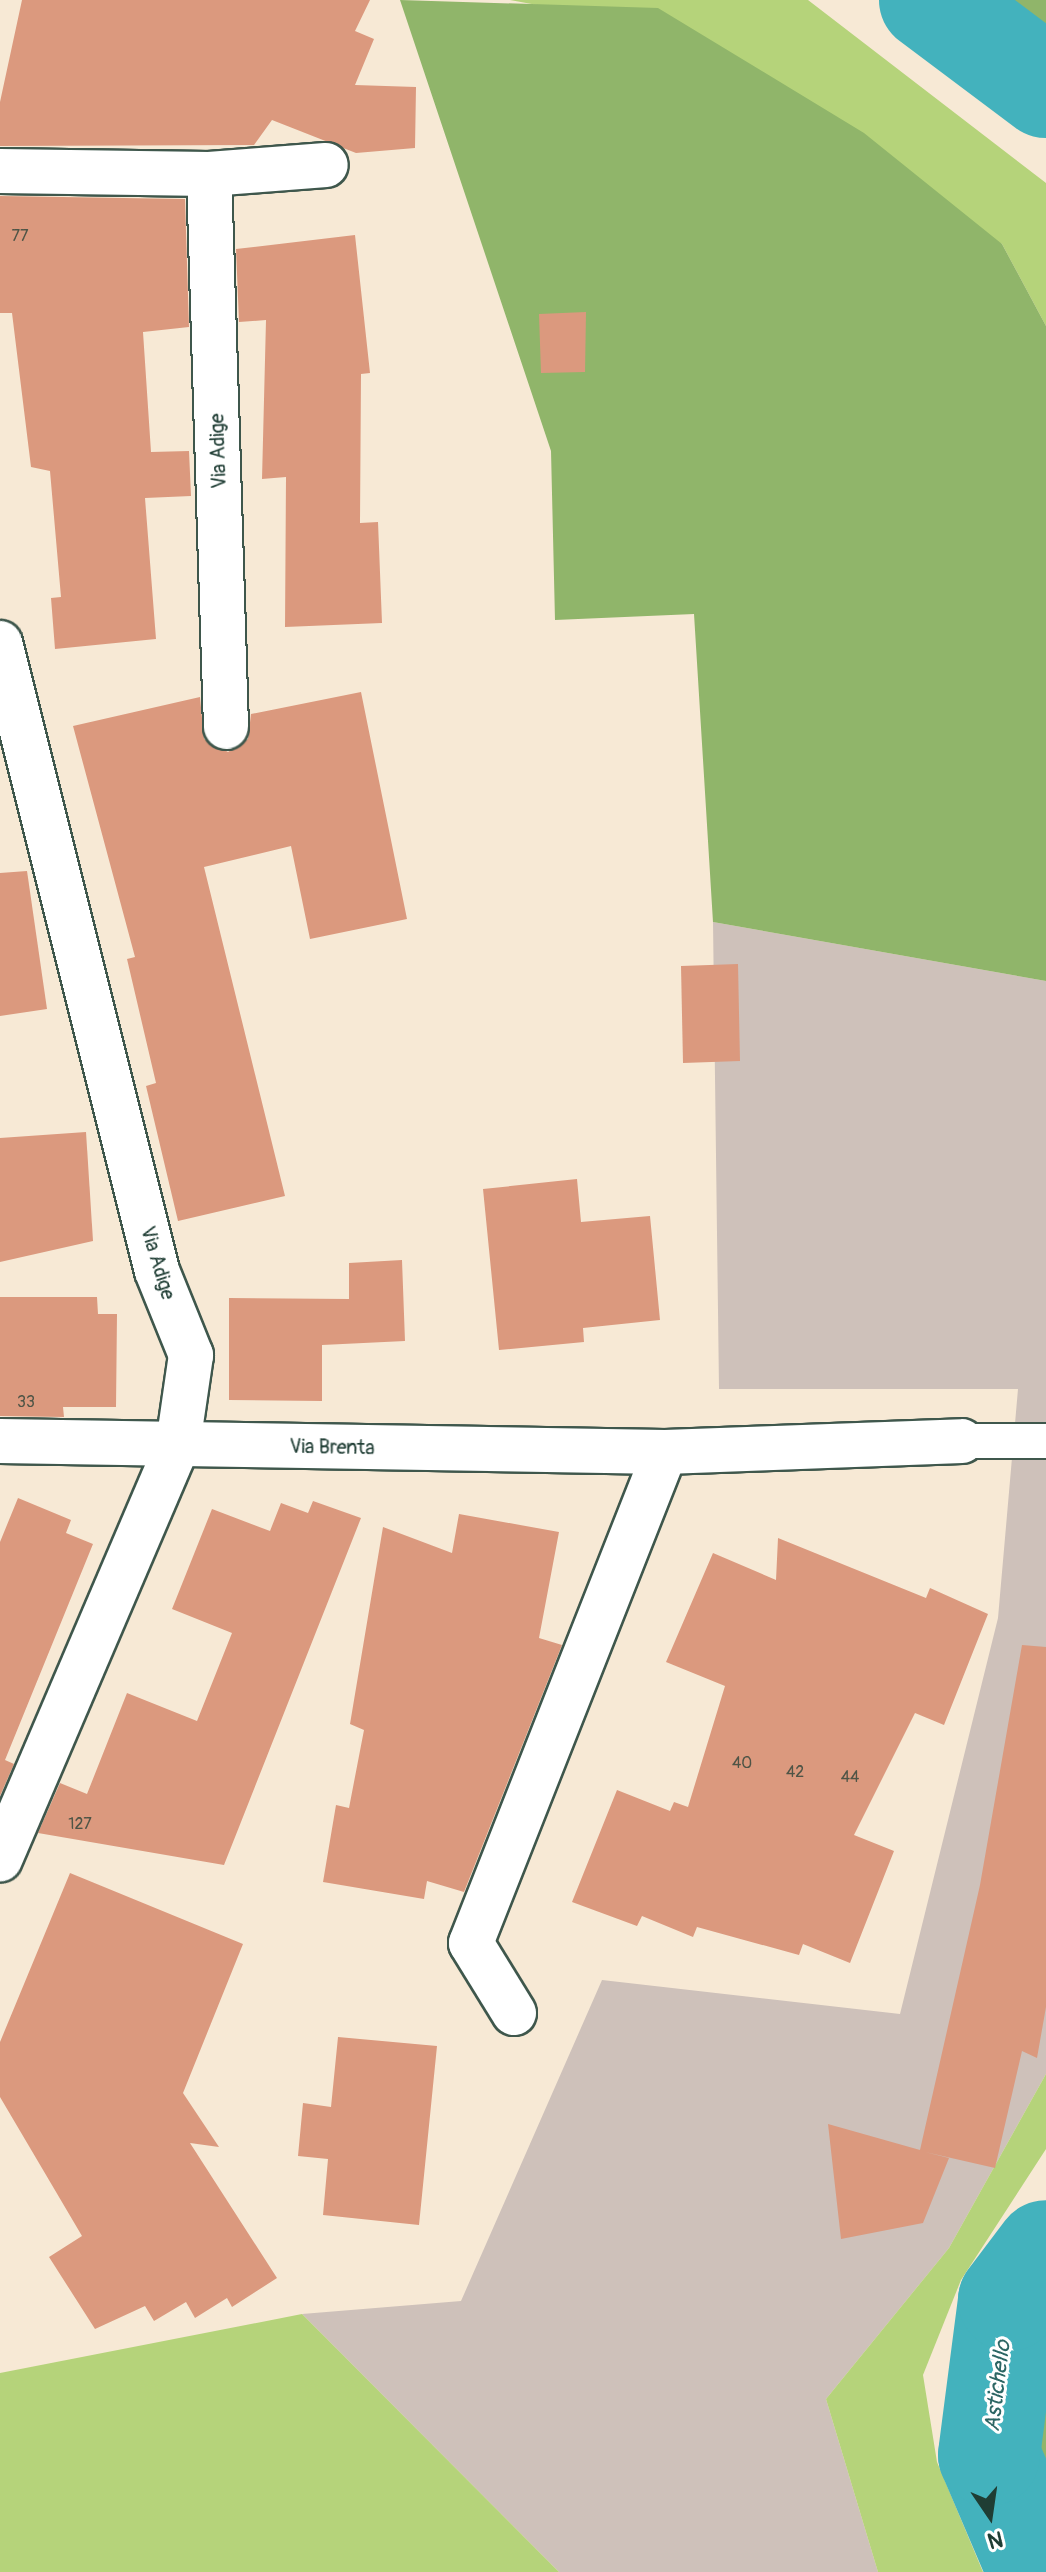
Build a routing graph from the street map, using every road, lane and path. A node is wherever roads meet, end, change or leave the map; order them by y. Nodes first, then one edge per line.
1 (326, 165) dead end
2 (0, 171) edge
3 (209, 174) junction
4 (0, 643) edge
5 (226, 727) dead end
6 (0, 1441) edge
7 (962, 1441) joint
8 (1046, 1441) edge
9 (178, 1444) junction
10 (665, 1452) junction
11 (0, 1859) edge
12 (514, 2013) dead end

1 - 3 street
2 - 3 street
3 - 5 street, Via Adige
4 - 9 street, Via Adige
6 - 9 street, Via Brenta
7 - 8 lane
7 - 10 street, Via Brenta
9 - 10 street, Via Brenta
9 - 11 street, Via Adige
10 - 12 street

